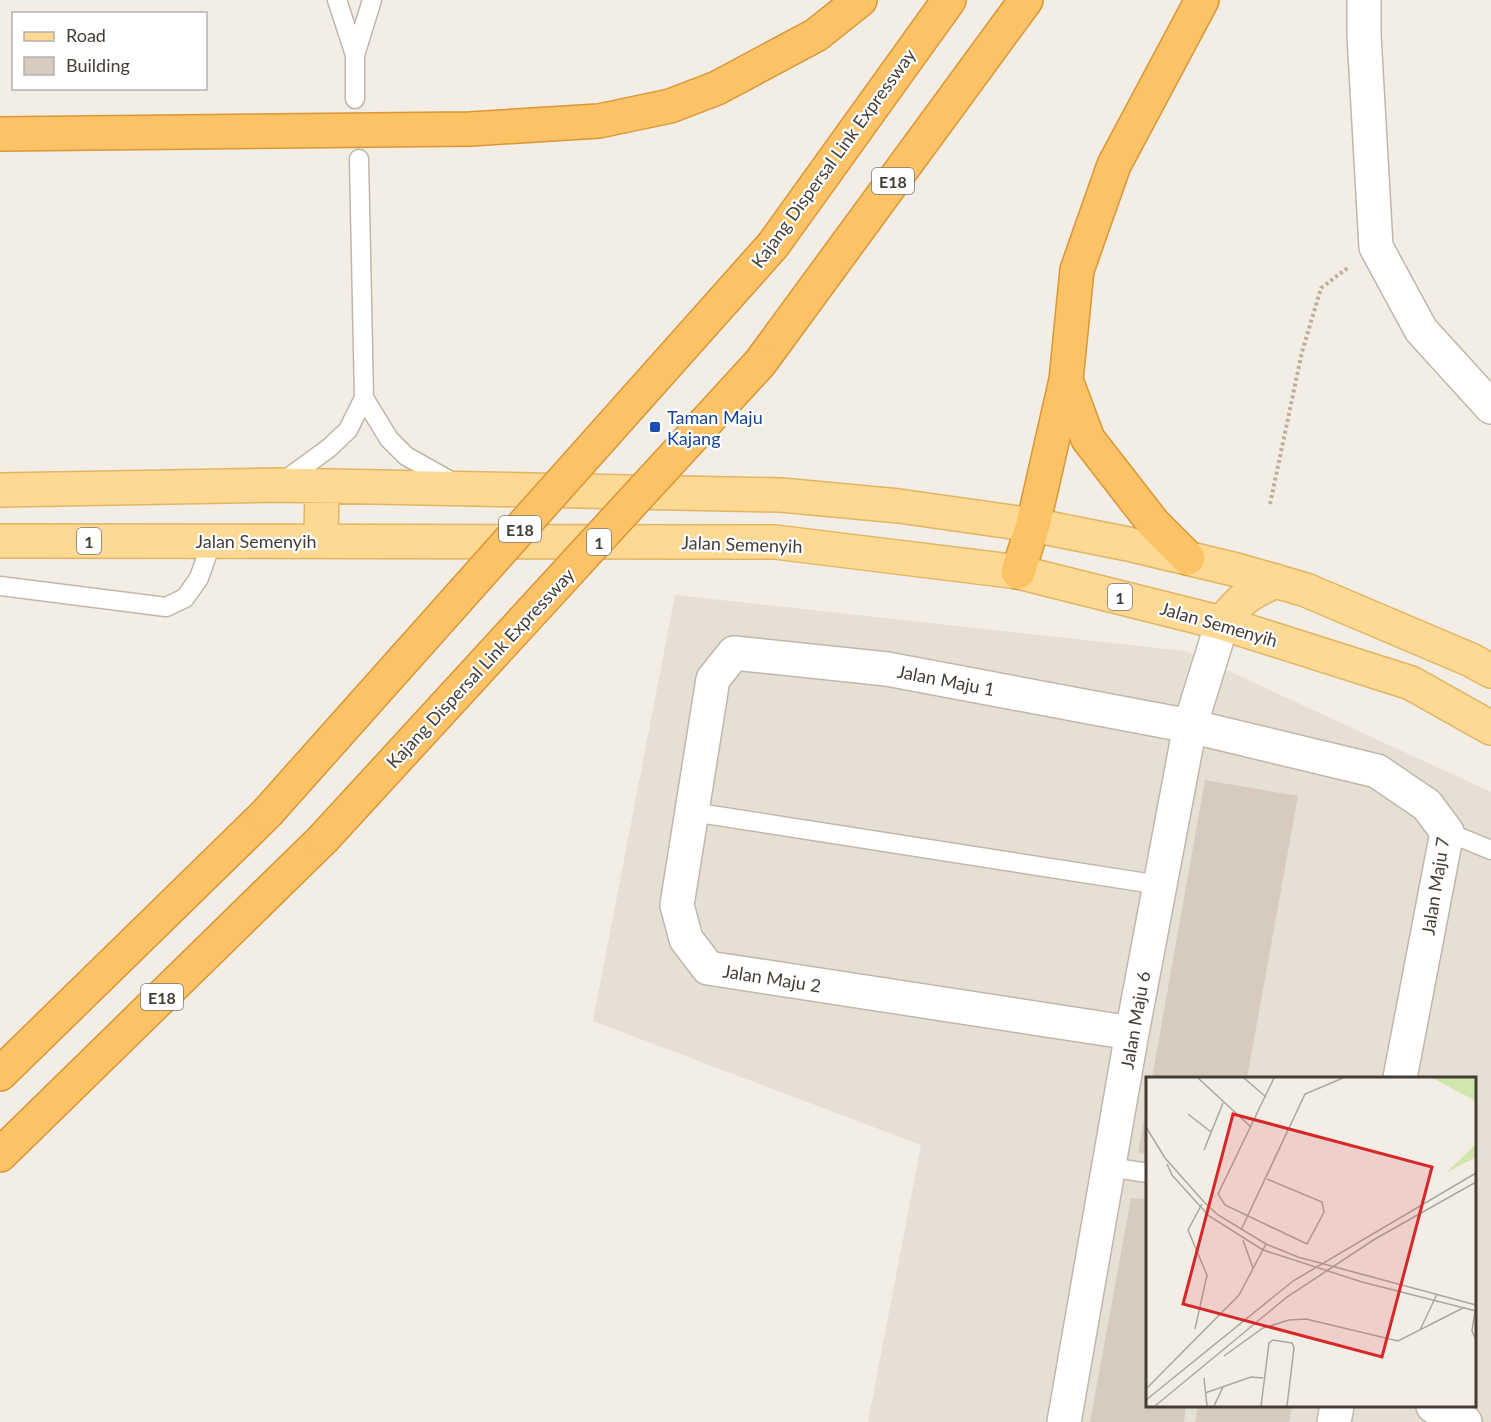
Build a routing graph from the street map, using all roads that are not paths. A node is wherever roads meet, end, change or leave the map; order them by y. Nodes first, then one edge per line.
1 (337, 0) edge
2 (372, 0) edge
3 (860, 0) edge
4 (948, 0) edge
5 (1026, 0) edge
6 (1202, 0) edge
7 (1364, 0) edge
8 (355, 55) junction
9 (355, 99) dead end
10 (0, 134) edge
11 (359, 159) dead end
12 (1066, 380) junction
13 (364, 398) junction
14 (1491, 407) edge
15 (277, 485) junction
16 (322, 487) junction
17 (466, 489) junction
18 (0, 490) edge
19 (1033, 525) junction
20 (0, 541) edge
21 (212, 541) junction
22 (321, 541) junction
23 (1197, 561) junction
24 (1018, 572) junction
25 (1276, 581) junction
26 (0, 586) edge
27 (1222, 623) junction
28 (1491, 671) edge
29 (713, 679) joint
30 (1190, 726) junction
31 (1491, 728) edge
32 (692, 812) junction
33 (1447, 832) junction
34 (1491, 850) edge
35 (1160, 885) junction
36 (1132, 1033) junction
37 (0, 1074) edge
38 (1400, 1077) edge
39 (0, 1155) edge
40 (1109, 1167) junction
41 (1146, 1173) edge
42 (1337, 1407) edge
43 (1435, 1407) edge
44 (1064, 1422) edge
45 (1334, 1422) edge
46 (1465, 1422) edge

1 - 8 lane
2 - 8 lane
3 - 10 highway
4 - 37 highway, Kajang Dispersal Link Expressway / E18, bridge
5 - 39 highway, Kajang Dispersal Link Expressway / E18, bridge
6 - 12 highway
7 - 14 street
8 - 9 lane
11 - 13 lane
12 - 19 highway
12 - 23 highway
13 - 15 lane
13 - 17 lane
15 - 16 main road
15 - 18 main road
16 - 17 main road
16 - 22 main road
17 - 19 main road
19 - 23 main road
19 - 24 highway
20 - 21 main road, Jalan Semenyih / 1
21 - 22 main road, Jalan Semenyih / 1
21 - 26 lane
22 - 24 main road, Jalan Semenyih / 1
23 - 25 main road
23 - 27 main road
24 - 27 main road, Jalan Semenyih / 1
25 - 27 main road
25 - 28 main road
27 - 30 street, Jalan Maju 6
27 - 31 main road, Jalan Semenyih / 1
29 - 30 street, Jalan Maju 1
29 - 32 street, Jalan Maju 2
30 - 33 street, Jalan Maju 7
30 - 35 street, Jalan Maju 6
32 - 35 lane
32 - 36 street, Jalan Maju 2
33 - 34 lane
33 - 38 street, Jalan Maju 7
35 - 36 street, Jalan Maju 6
36 - 40 street, Jalan Maju 6
40 - 41 lane
40 - 44 street, Jalan Maju 6
42 - 45 street
43 - 46 street

